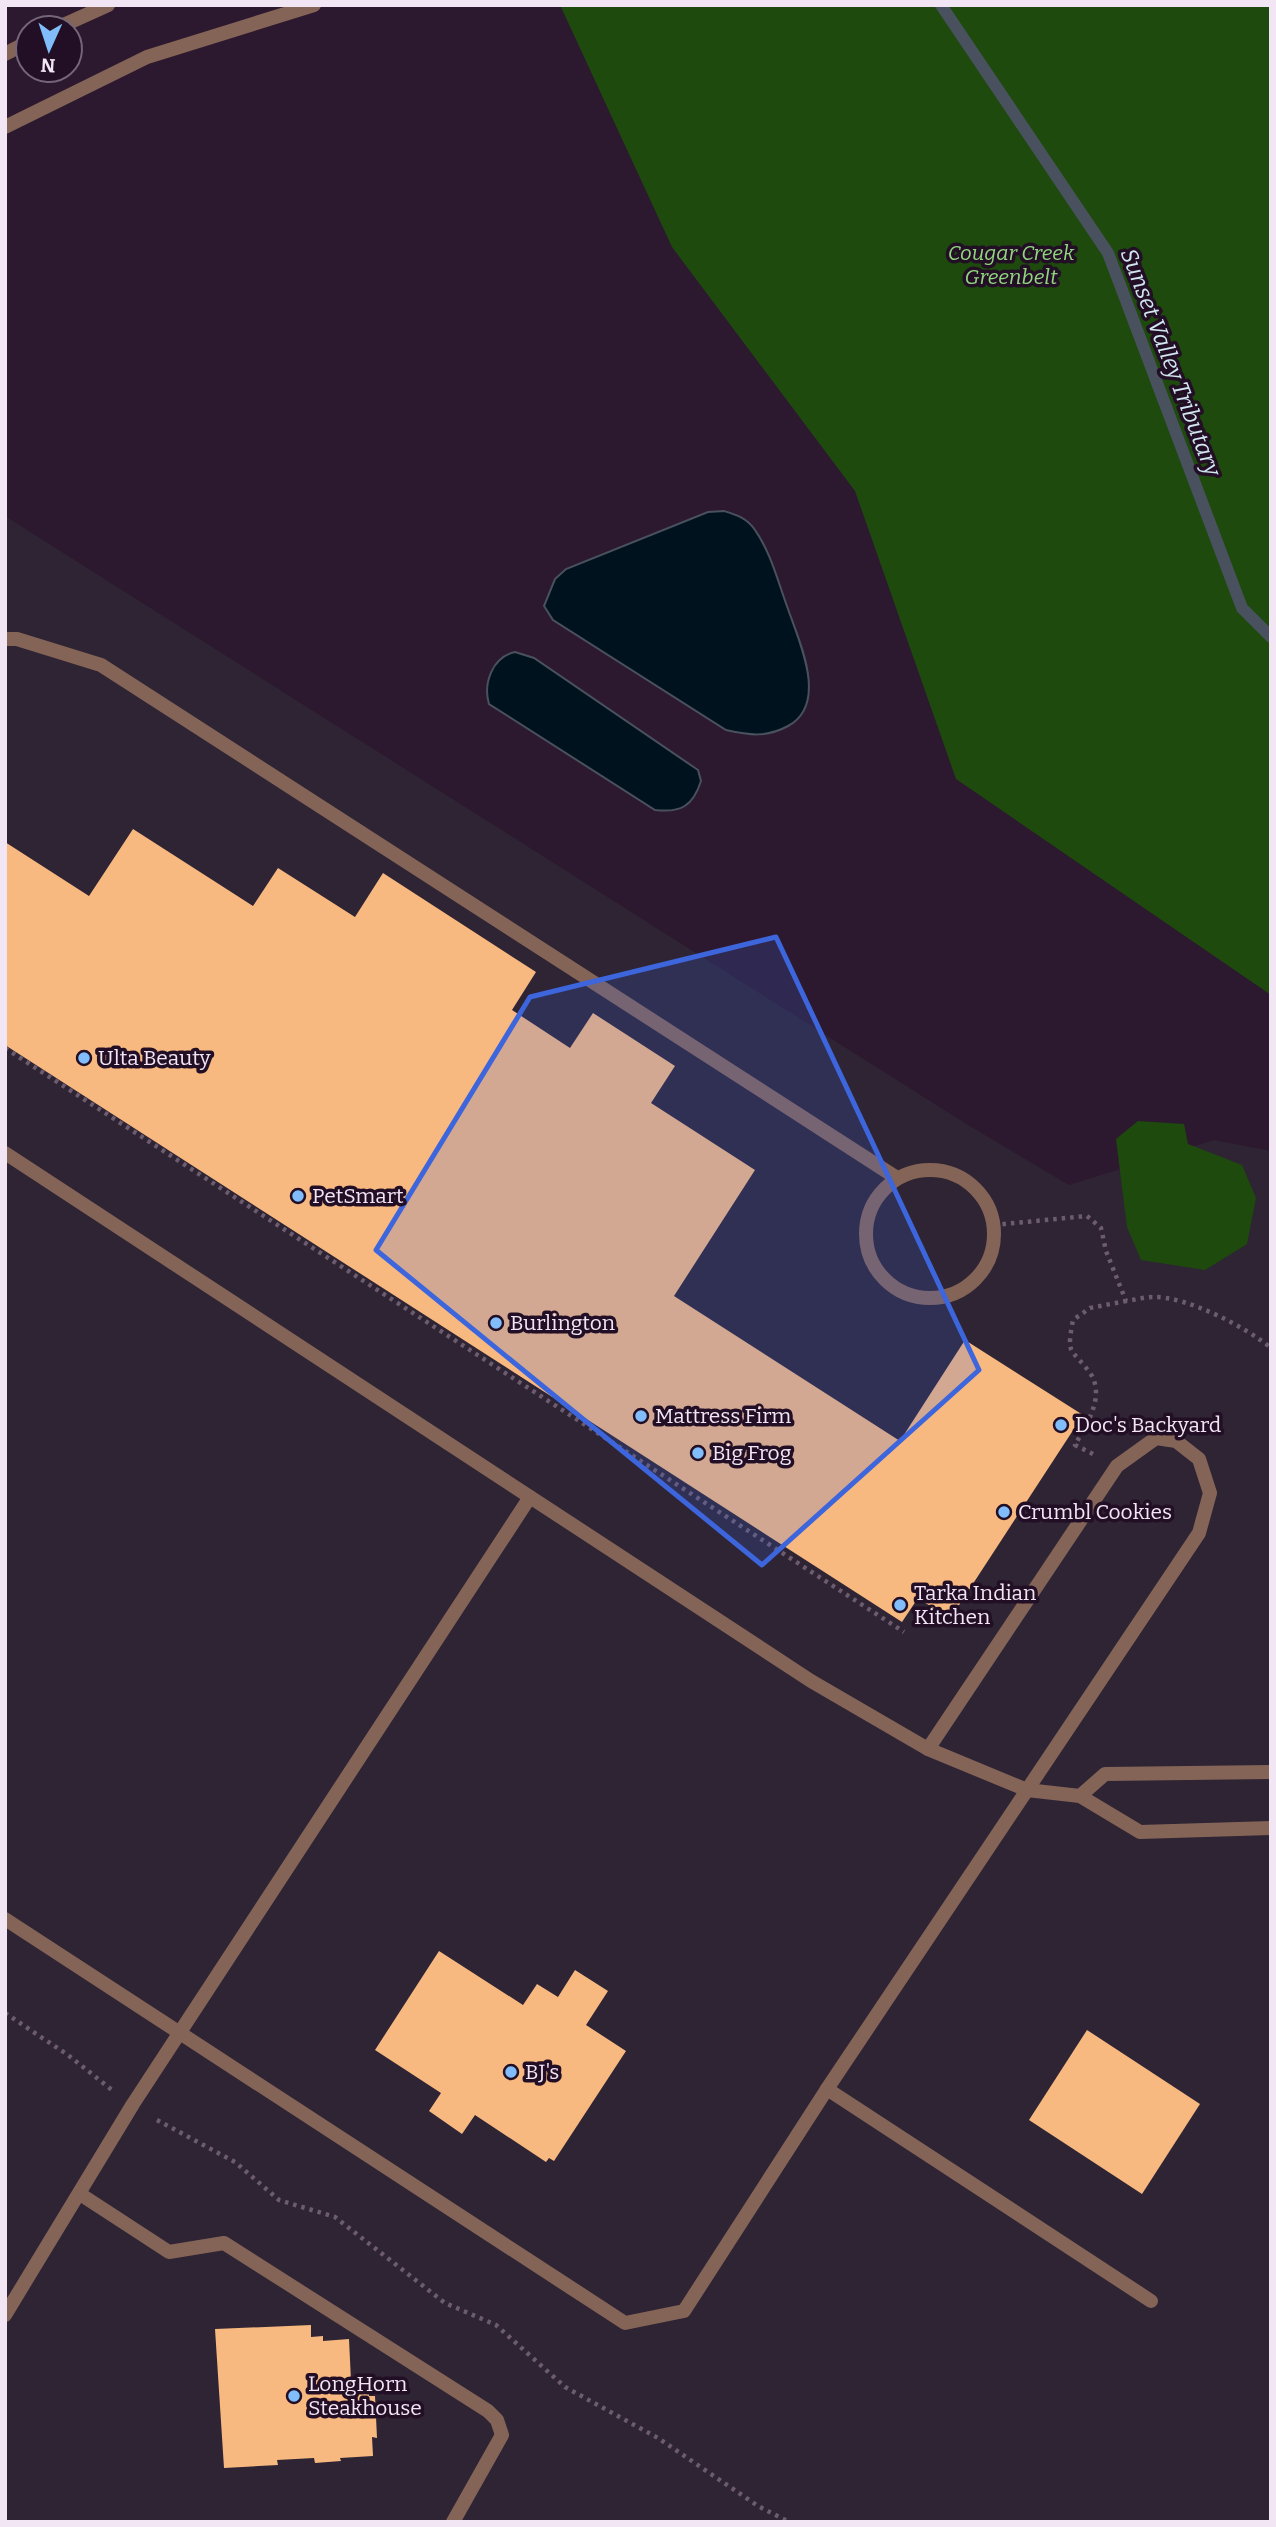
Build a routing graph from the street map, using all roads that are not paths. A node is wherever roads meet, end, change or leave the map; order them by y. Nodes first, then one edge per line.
1 (108, 5) edge
2 (314, 5) edge
3 (84, 16) edge
4 (5, 127) edge
5 (5, 639) edge
6 (5, 1153) edge
7 (897, 1178) junction
8 (530, 1497) junction
9 (928, 1749) junction
10 (1271, 1772) edge
11 (1027, 1790) junction
12 (1080, 1796) junction
13 (1271, 1828) edge
14 (5, 1919) edge
15 (181, 2033) junction
16 (827, 2089) junction
17 (80, 2194) junction
18 (1151, 2301) dead end
19 (5, 2315) edge
20 (453, 2522) edge

1 - 3 street
2 - 4 street
5 - 7 street
6 - 8 street
7 - 7 street
8 - 9 street
8 - 15 street
9 - 11 street
9 - 11 street
10 - 12 street
11 - 12 street
11 - 16 street
12 - 13 street
14 - 15 street
15 - 16 street
15 - 17 street
16 - 18 street
17 - 19 street
17 - 20 street

